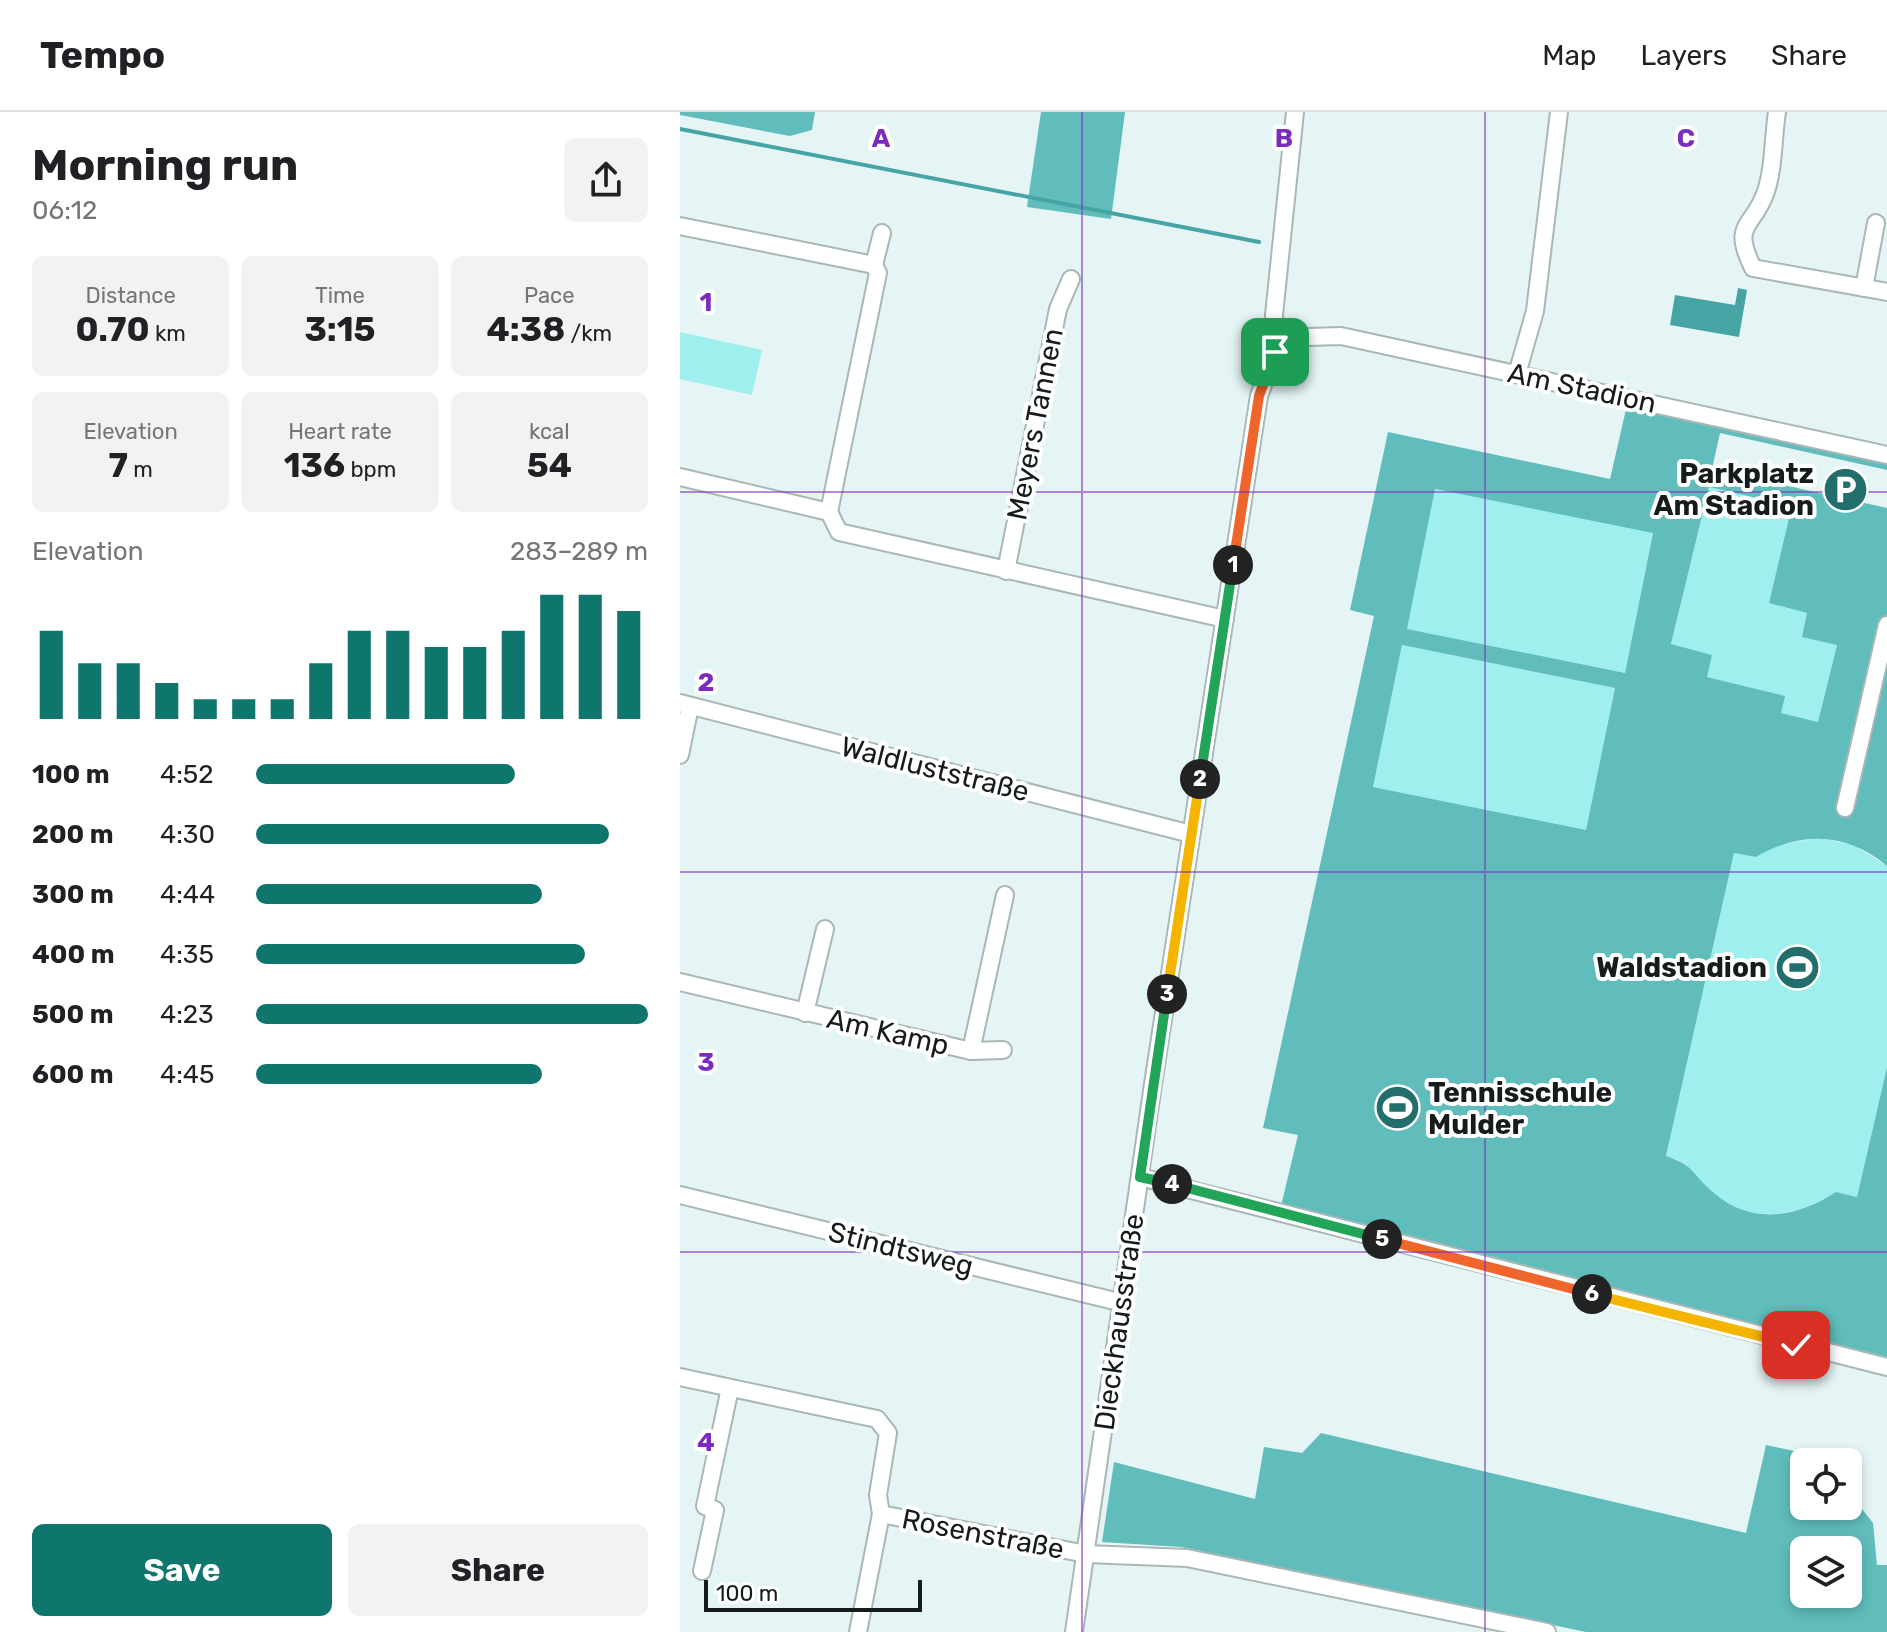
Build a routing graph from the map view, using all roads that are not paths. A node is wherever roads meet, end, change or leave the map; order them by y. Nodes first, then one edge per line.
1 (1295, 112) edge
2 (1559, 112) edge
3 (1777, 112) edge
4 (1876, 223) dead end
5 (680, 226) edge
6 (882, 233) dead end
7 (874, 265) junction
8 (1071, 279) dead end
9 (1864, 288) junction
10 (1887, 292) edge
11 (1276, 338) junction
12 (1517, 374) junction
13 (1887, 455) edge
14 (680, 477) edge
15 (829, 512) junction
16 (1006, 571) junction
17 (1225, 619) junction
18 (1887, 625) edge
19 (685, 704) edge
20 (680, 755) edge
21 (1845, 808) dead end
22 (1191, 834) junction
23 (1005, 895) dead end
24 (825, 929) dead end
25 (680, 982) edge
26 (805, 1013) junction
27 (1003, 1050) dead end
28 (971, 1051) junction
29 (1140, 1177) junction
30 (680, 1195) edge
31 (1123, 1303) junction
32 (1887, 1367) edge
33 (680, 1377) edge
34 (730, 1388) junction
35 (881, 1514) junction
36 (1086, 1554) junction
37 (702, 1571) dead end
38 (858, 1632) edge
39 (1074, 1632) edge
40 (1547, 1632) edge

1 - 11 street, Dieckhausstraße
2 - 12 street
3 - 9 street
4 - 9 street
5 - 7 street
6 - 7 street
7 - 15 street
8 - 16 street, Meyers Tannen
9 - 10 street
11 - 12 street, Am Stadion
11 - 17 street, Dieckhausstraße
12 - 13 street, Am Stadion
14 - 15 street
15 - 16 street
16 - 17 street
17 - 22 street, Dieckhausstraße
18 - 21 street
19 - 20 street
19 - 22 street, Waldluststraße
22 - 29 street, Dieckhausstraße
23 - 28 street, Am Kamp
24 - 26 street, Am Kamp
25 - 26 street, Am Kamp
26 - 28 street, Am Kamp
27 - 28 street, Am Kamp
29 - 31 street, Dieckhausstraße
29 - 32 street
30 - 31 street, Stindtsweg
31 - 36 street, Dieckhausstraße
33 - 34 street, Rosenstraße
34 - 35 street, Rosenstraße
34 - 37 street
35 - 36 street, Rosenstraße
35 - 38 street, Rosenstraße
36 - 39 street, Dieckhausstraße
36 - 40 street, Rosenstraße

